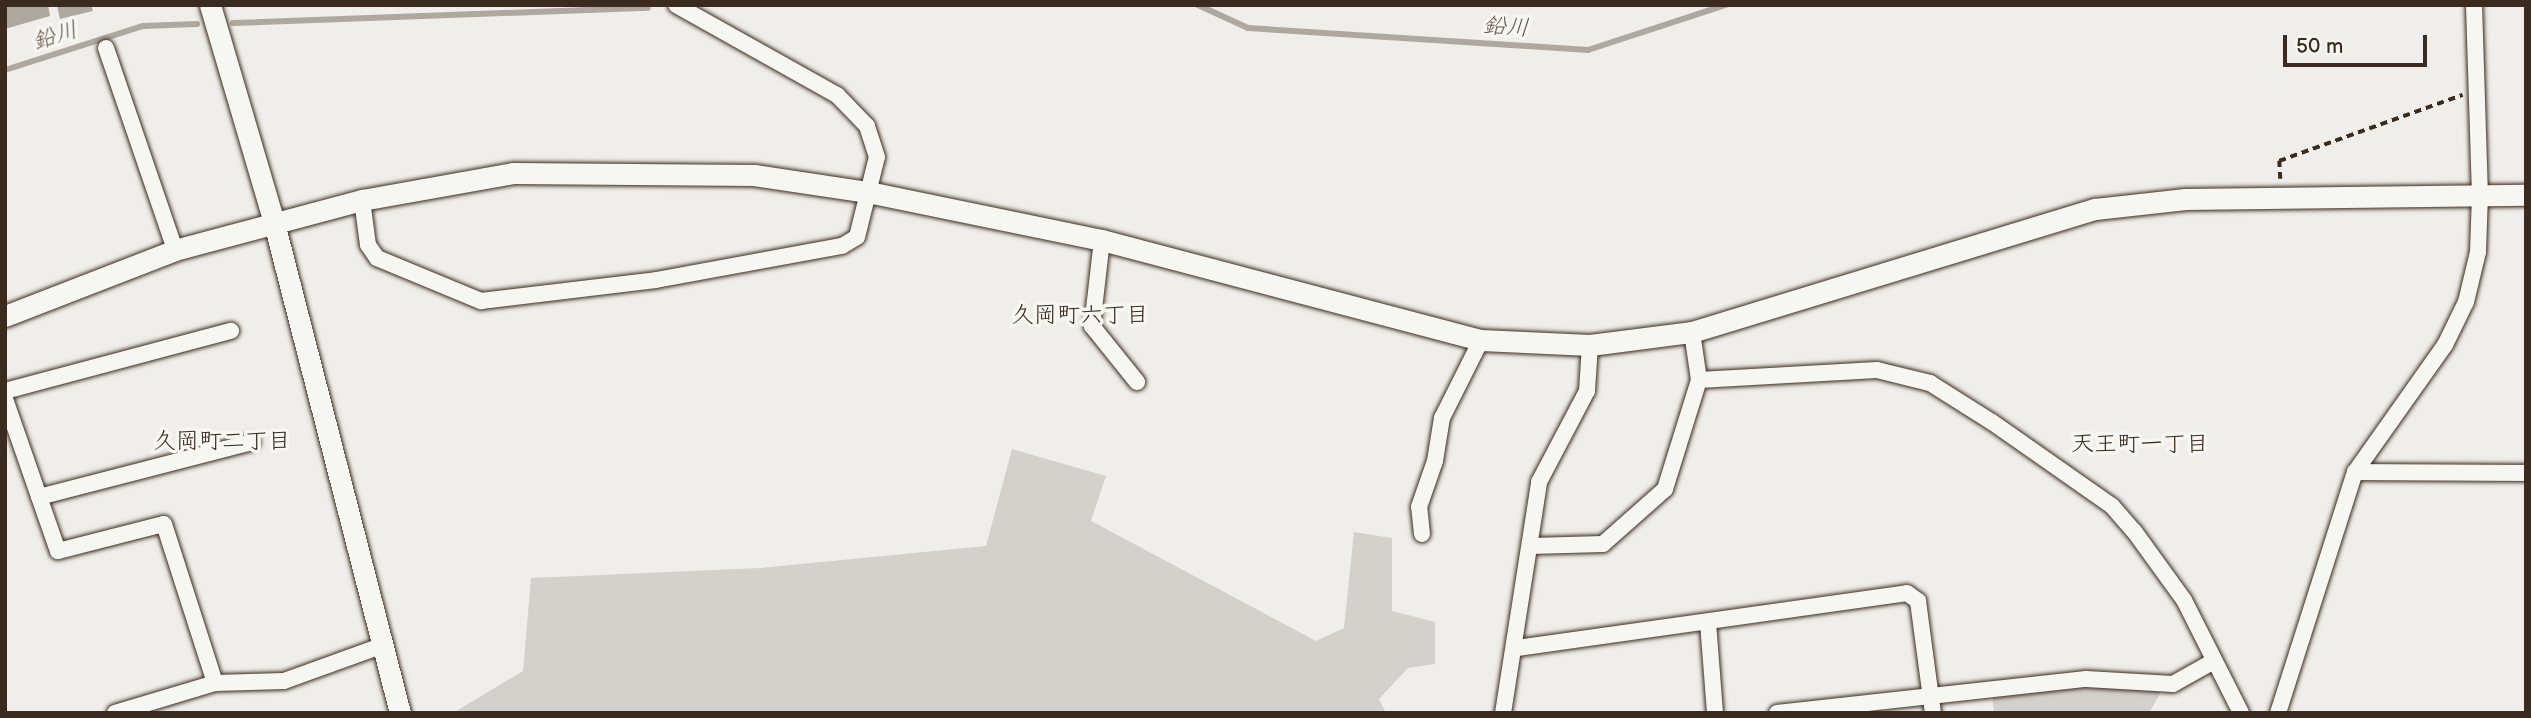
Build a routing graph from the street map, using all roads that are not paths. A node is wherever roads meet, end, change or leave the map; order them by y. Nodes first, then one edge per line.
1 (210, 5) edge
2 (676, 5) edge
3 (2474, 5) edge
4 (106, 48) dead end
5 (868, 192) junction
6 (2526, 195) edge
7 (2480, 196) junction
8 (362, 200) junction
9 (274, 223) junction
10 (1102, 240) junction
11 (175, 250) junction
12 (5, 316) edge
13 (231, 331) dead end
14 (1692, 332) junction
15 (1481, 340) junction
16 (1590, 345) junction
17 (1699, 380) junction
18 (1137, 382) dead end
19 (5, 391) edge
20 (5, 399) edge
21 (252, 442) dead end
22 (2355, 472) junction
23 (2526, 473) edge
24 (39, 497) junction
25 (1422, 534) dead end
26 (1531, 546) junction
27 (1708, 622) junction
28 (384, 645) junction
29 (1517, 648) junction
30 (2212, 662) junction
31 (215, 683) junction
32 (1930, 693) junction
33 (115, 713) edge
34 (400, 713) edge
35 (1503, 713) edge
36 (1715, 713) edge
37 (1777, 713) edge
38 (1933, 713) edge
39 (2241, 713) edge
40 (2278, 713) edge

1 - 9 street
2 - 5 street
3 - 7 street
4 - 11 street
5 - 8 street
5 - 8 street
5 - 10 street
6 - 7 street
7 - 14 street
7 - 22 street
8 - 9 street
9 - 11 street
9 - 28 street
10 - 15 street
10 - 18 street
11 - 12 street
13 - 19 street
14 - 16 street
14 - 17 street
15 - 16 street
15 - 25 street
16 - 26 street
17 - 26 street
17 - 30 street
20 - 24 street
21 - 24 street
22 - 23 street
22 - 40 street
24 - 31 street
26 - 29 street
27 - 29 street
27 - 32 street
27 - 36 street
28 - 31 street
28 - 34 street
29 - 35 street
30 - 32 street
30 - 39 street
31 - 33 street
32 - 37 street
32 - 38 street

